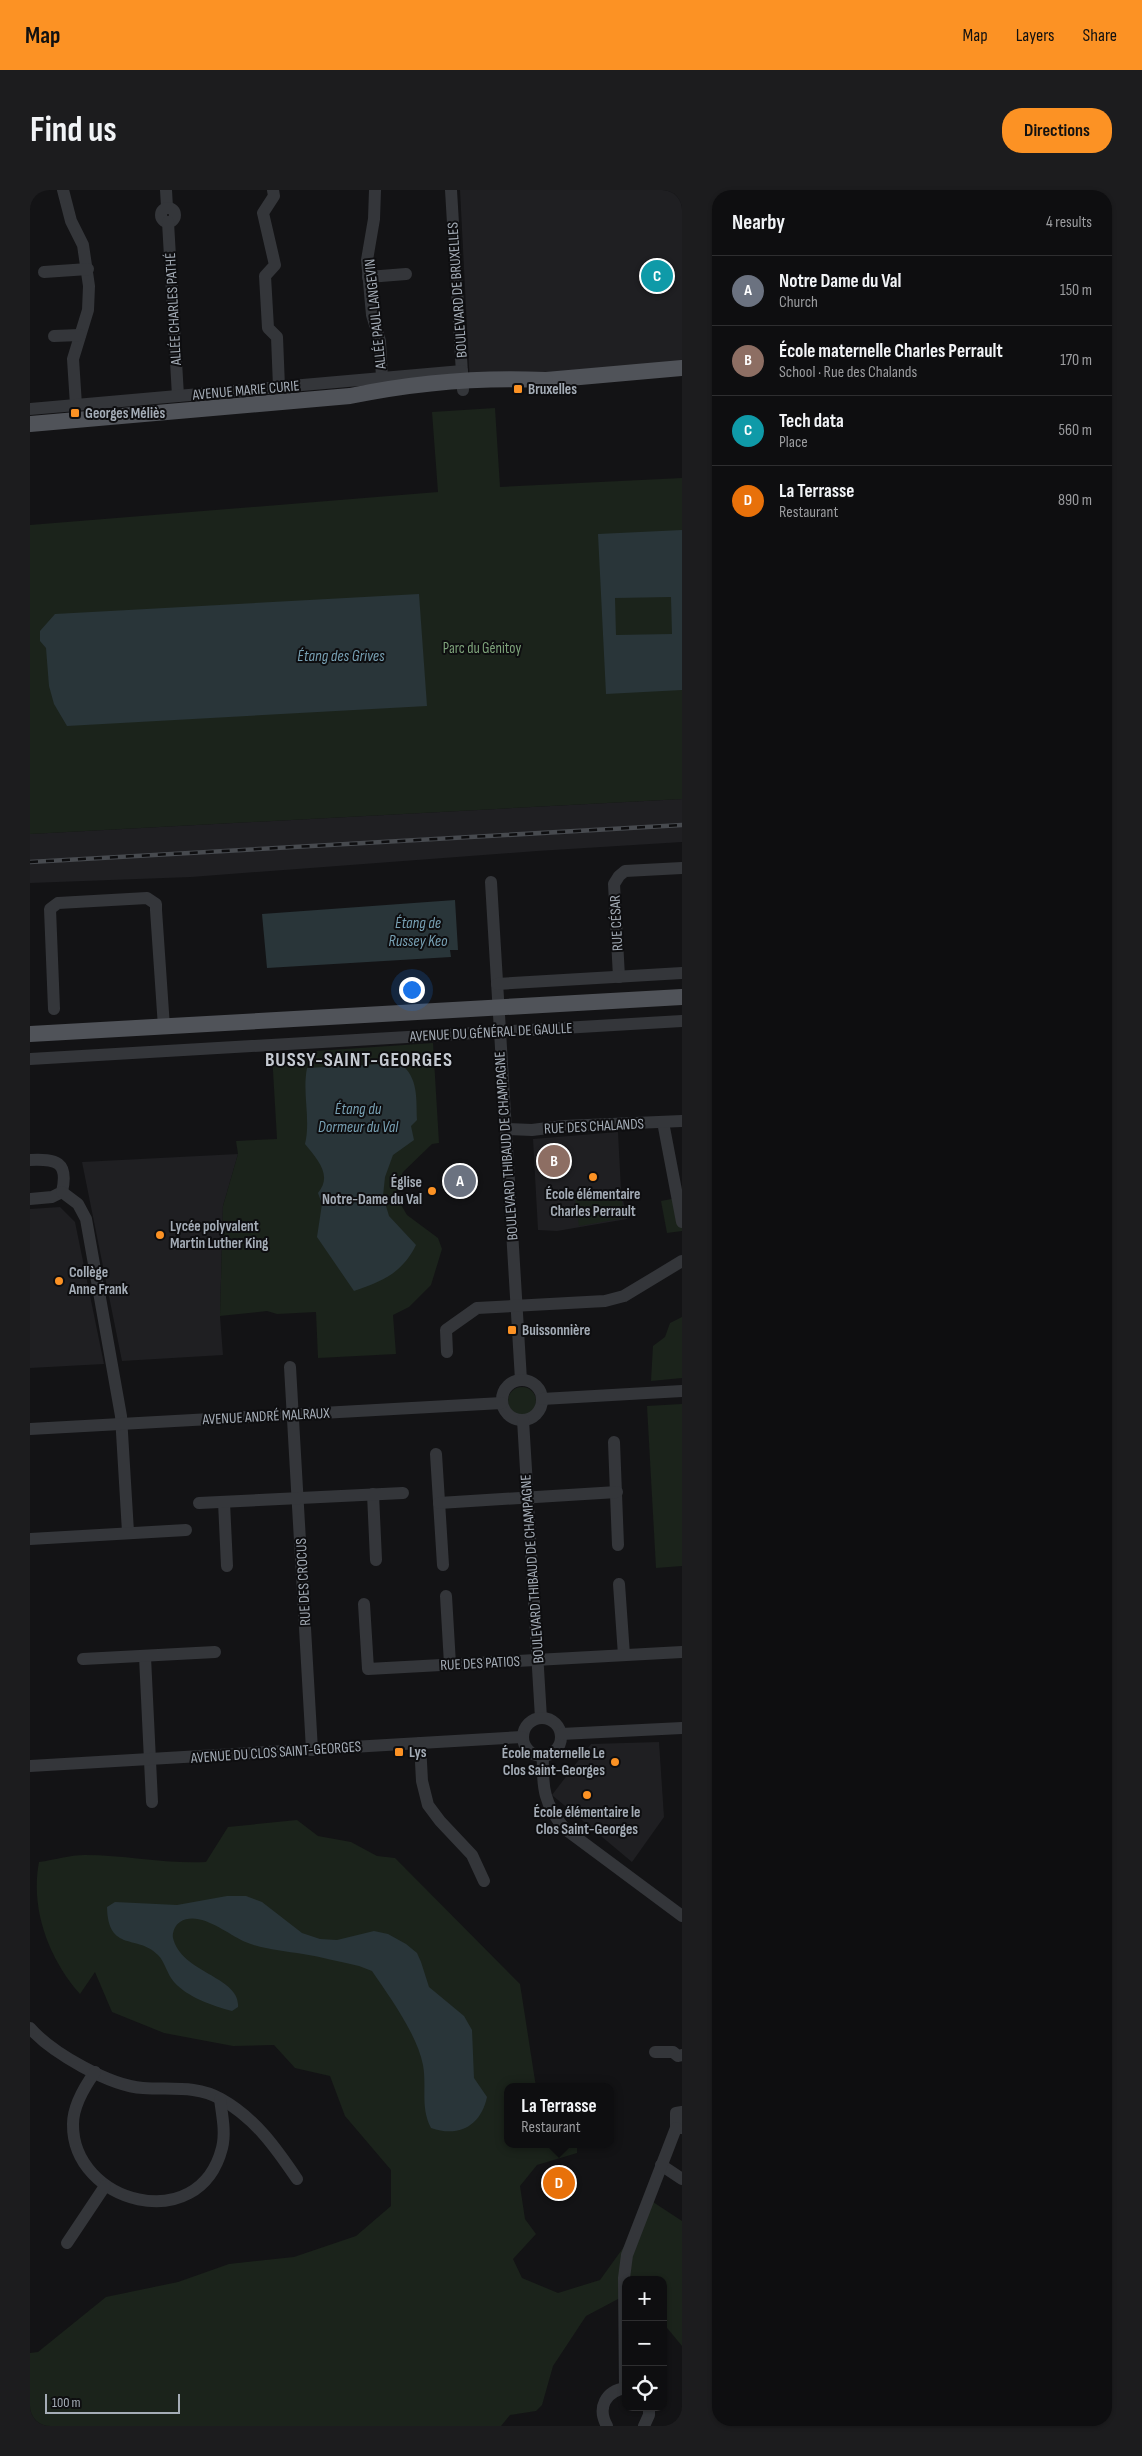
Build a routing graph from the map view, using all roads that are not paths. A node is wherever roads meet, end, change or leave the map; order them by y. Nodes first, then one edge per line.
1 (63, 190) edge
2 (166, 190) edge
3 (272, 190) edge
4 (375, 190) edge
5 (451, 190) edge
6 (88, 269) junction
7 (44, 272) dead end
8 (406, 274) dead end
9 (368, 277) junction
10 (80, 335) junction
11 (54, 336) dead end
12 (682, 368) edge
13 (382, 378) junction
14 (463, 381) junction
15 (279, 387) junction
16 (178, 396) junction
17 (76, 405) junction
18 (30, 409) edge
19 (30, 424) edge
20 (682, 868) edge
21 (491, 882) dead end
22 (682, 973) edge
23 (619, 977) junction
24 (498, 984) junction
25 (682, 997) edge
26 (497, 1008) junction
27 (54, 1009) dead end
28 (682, 1021) edge
29 (164, 1027) junction
30 (499, 1032) junction
31 (30, 1034) edge
32 (30, 1059) edge
33 (682, 1121) edge
34 (663, 1122) junction
35 (506, 1129) junction
36 (30, 1160) edge
37 (62, 1192) junction
38 (30, 1199) edge
39 (682, 1222) edge
40 (682, 1261) edge
41 (516, 1306) junction
42 (447, 1352) dead end
43 (290, 1367) dead end
44 (521, 1380) junction
45 (682, 1391) edge
46 (542, 1399) junction
47 (502, 1403) junction
48 (293, 1414) junction
49 (523, 1420) junction
50 (122, 1424) junction
51 (30, 1429) edge
52 (614, 1442) dead end
53 (436, 1454) dead end
54 (617, 1492) junction
55 (403, 1493) dead end
56 (372, 1494) junction
57 (298, 1497) junction
58 (527, 1497) junction
59 (224, 1502) junction
60 (199, 1503) dead end
61 (439, 1503) junction
62 (186, 1530) dead end
63 (128, 1532) junction
64 (30, 1539) edge
65 (618, 1544) dead end
66 (376, 1560) dead end
67 (442, 1565) dead end
68 (227, 1566) dead end
69 (619, 1584) dead end
70 (446, 1596) dead end
71 (364, 1604) dead end
72 (215, 1652) dead end
73 (682, 1652) edge
74 (624, 1655) junction
75 (145, 1657) junction
76 (83, 1659) dead end
77 (537, 1659) junction
78 (450, 1664) junction
79 (541, 1718) junction
80 (682, 1728) edge
81 (561, 1734) junction
82 (522, 1737) junction
83 (420, 1743) junction
84 (312, 1750) junction
85 (543, 1756) junction
86 (150, 1760) junction
87 (30, 1766) edge
88 (152, 1802) dead end
89 (484, 1881) dead end
90 (682, 1916) edge
91 (30, 2028) edge
92 (655, 2052) dead end
93 (682, 2055) edge
94 (95, 2072) junction
95 (220, 2098) junction
96 (682, 2112) edge
97 (679, 2128) edge
98 (661, 2165) junction
99 (297, 2179) dead end
100 (682, 2179) edge
101 (106, 2186) junction
102 (67, 2243) dead end
103 (625, 2366) edge
104 (622, 2389) edge
105 (649, 2411) edge
106 (607, 2426) edge
107 (644, 2426) edge

1 - 6 street
2 - 16 street, ALLÉE CHARLES PATHÉ
3 - 15 street
4 - 9 street, ALLÉE PAUL LANGEVIN
5 - 14 street, BOULEVARD DE BRUXELLES
6 - 7 street
6 - 10 street
8 - 9 street
9 - 13 street, ALLÉE PAUL LANGEVIN
10 - 11 street
10 - 17 street
12 - 14 main road, AVENUE MARIE CURIE
13 - 14 street, AVENUE MARIE CURIE
13 - 15 street, AVENUE MARIE CURIE
14 - 19 main road, AVENUE MARIE CURIE
15 - 16 street, AVENUE MARIE CURIE
16 - 17 street, AVENUE MARIE CURIE
17 - 18 street, AVENUE MARIE CURIE
20 - 23 street, RUE CÉSAR
21 - 24 street, BOULEVARD THIBAUD DE CHAMPAGNE
22 - 23 street
23 - 24 street
24 - 26 street, BOULEVARD THIBAUD DE CHAMPAGNE
25 - 26 main road, AVENUE DU GÉNÉRAL DE GAULLE
26 - 29 main road, AVENUE DU GÉNÉRAL DE GAULLE
26 - 30 street, BOULEVARD THIBAUD DE CHAMPAGNE
27 - 29 street
28 - 30 street, AVENUE DU GÉNÉRAL DE GAULLE
29 - 31 main road, AVENUE DU GÉNÉRAL DE GAULLE
30 - 32 street, AVENUE DU GÉNÉRAL DE GAULLE
30 - 35 street, BOULEVARD THIBAUD DE CHAMPAGNE
33 - 34 street, RUE DES CHALANDS
34 - 35 street, RUE DES CHALANDS
34 - 39 street
35 - 41 street, BOULEVARD THIBAUD DE CHAMPAGNE
36 - 37 street
37 - 38 street
37 - 50 street
40 - 41 street
41 - 42 street
41 - 44 street, BOULEVARD THIBAUD DE CHAMPAGNE
43 - 48 street, RUE DES CROCUS
44 - 46 street
44 - 47 street
45 - 46 street
46 - 49 street
47 - 48 street, AVENUE ANDRÉ MALRAUX
47 - 49 street
48 - 50 street, AVENUE ANDRÉ MALRAUX
48 - 57 street, RUE DES CROCUS
49 - 58 street, BOULEVARD THIBAUD DE CHAMPAGNE
50 - 51 street, AVENUE ANDRÉ MALRAUX
50 - 63 street
52 - 54 street
53 - 61 street
54 - 58 street
54 - 65 street
55 - 56 street
56 - 57 street
56 - 66 street
57 - 59 street
57 - 84 street, RUE DES CROCUS
58 - 61 street
58 - 77 street, BOULEVARD THIBAUD DE CHAMPAGNE
59 - 60 street
59 - 68 street
61 - 67 street
62 - 63 street
63 - 64 street
69 - 74 street
70 - 78 street
71 - 78 street, RUE DES PATIOS
72 - 75 street
73 - 74 street, RUE DES PATIOS
74 - 77 street, RUE DES PATIOS
75 - 76 street
75 - 86 street
77 - 78 street, RUE DES PATIOS
77 - 79 street, BOULEVARD THIBAUD DE CHAMPAGNE
79 - 81 street
79 - 82 street
80 - 81 street
81 - 85 street
82 - 83 street, AVENUE DU CLOS SAINT-GEORGES
82 - 85 street
83 - 84 street, AVENUE DU CLOS SAINT-GEORGES
83 - 89 street
84 - 86 street, AVENUE DU CLOS SAINT-GEORGES
85 - 90 street
86 - 87 street, AVENUE DU CLOS SAINT-GEORGES
86 - 88 street
91 - 94 street
92 - 93 street
94 - 95 street
94 - 101 street
95 - 99 street
95 - 101 street
96 - 97 street
97 - 98 street
98 - 100 street
98 - 103 street
101 - 102 street
104 - 106 street
105 - 107 street

